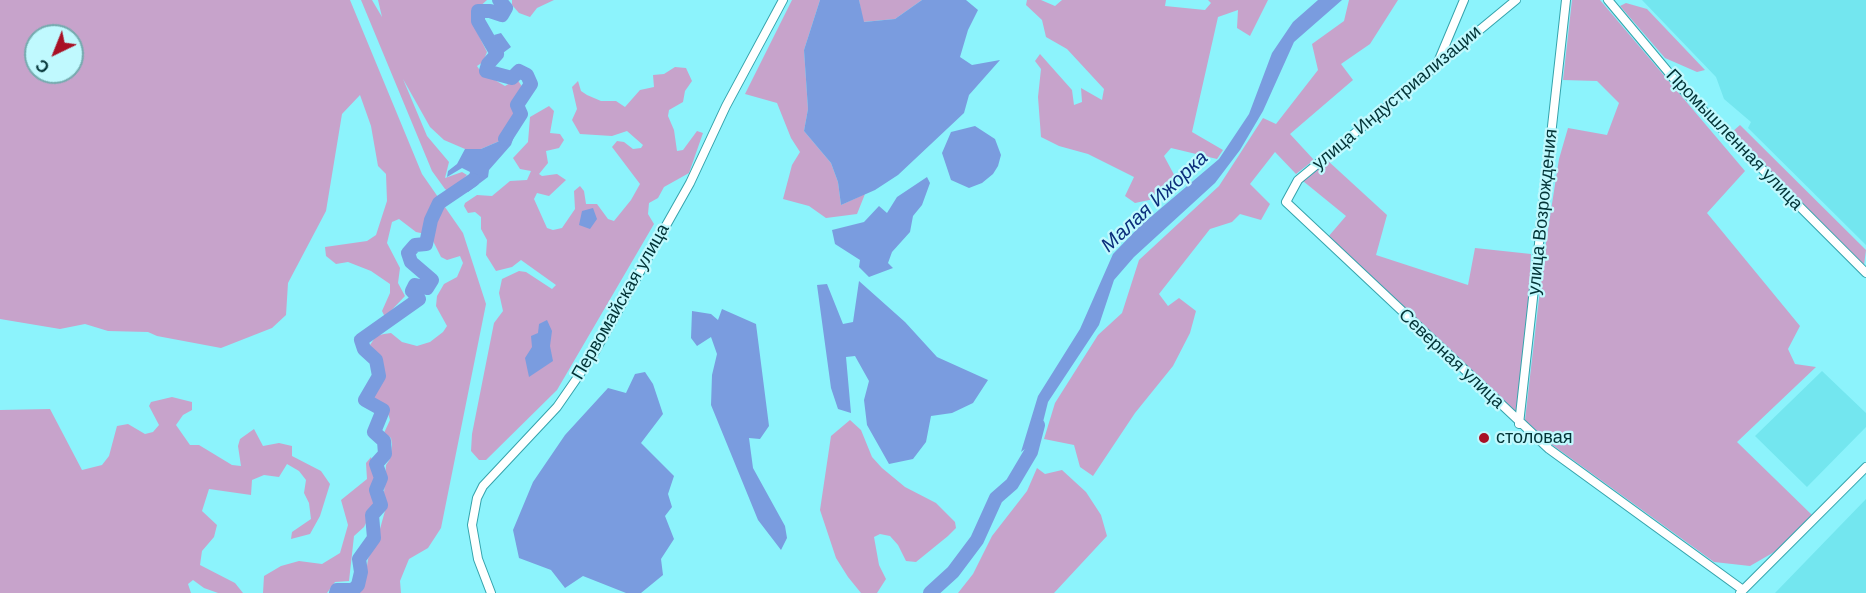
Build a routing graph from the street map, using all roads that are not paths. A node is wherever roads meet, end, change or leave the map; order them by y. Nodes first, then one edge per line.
1 (783, 0) edge
2 (1464, 0) edge
3 (1516, 0) edge
4 (1566, 0) edge
5 (1608, 0) edge
6 (1436, 65) junction
7 (1286, 202) joint
8 (1866, 273) edge
9 (1519, 424) junction
10 (1866, 467) edge
11 (1742, 592) edge
12 (491, 593) edge

1 - 12 street, Первомайская улица
2 - 6 street
3 - 6 street, улица Индустриализации
4 - 9 street, улица Возрождения
5 - 8 street, Промышленная улица
6 - 7 street, улица Индустриализации
7 - 9 street, Северная улица
9 - 11 street, Северная улица
10 - 11 street

